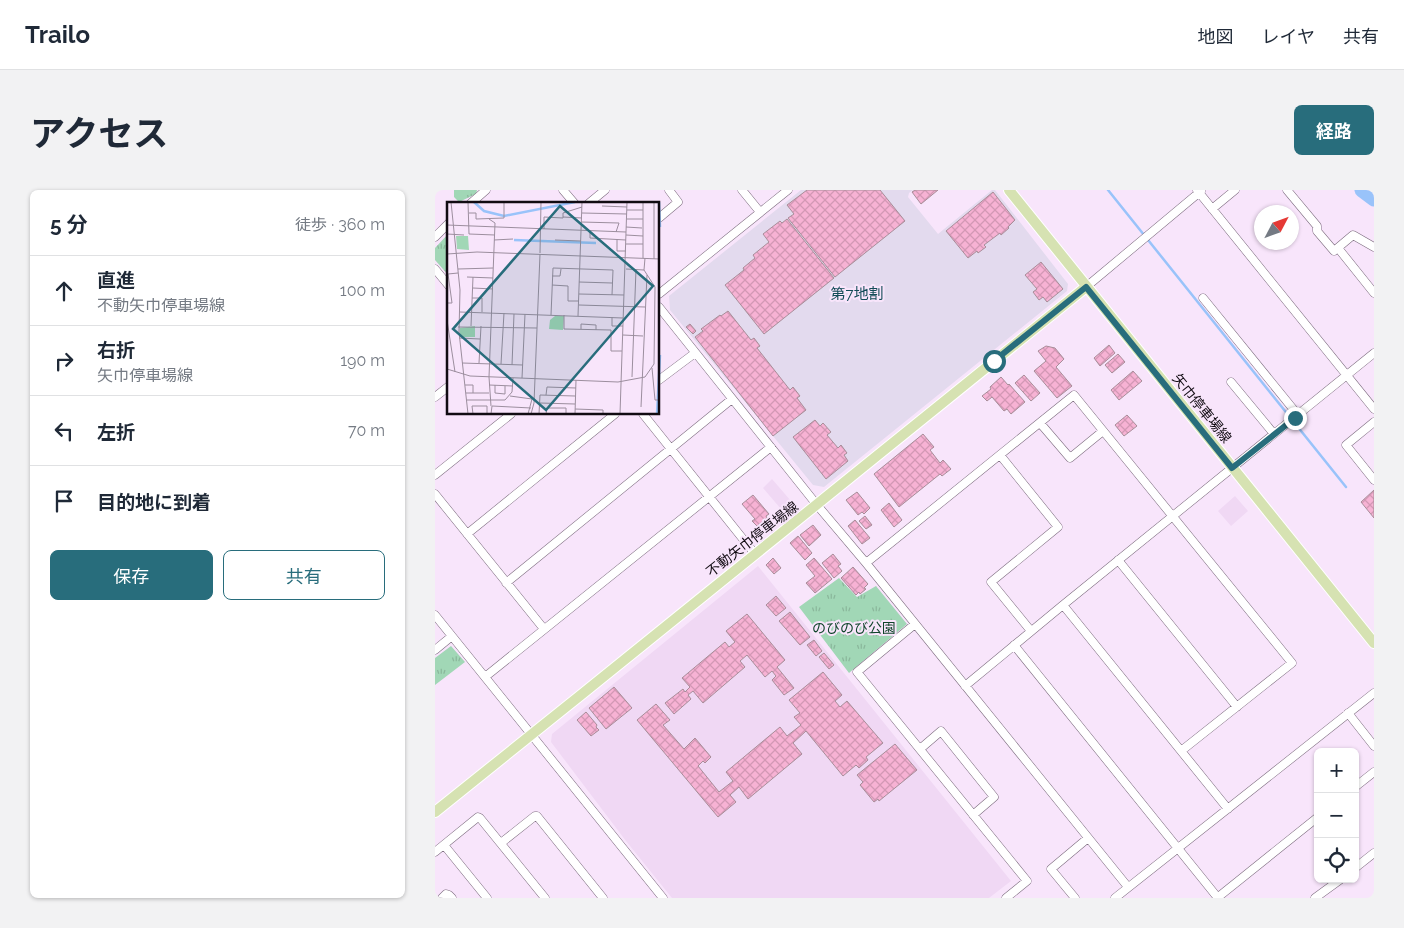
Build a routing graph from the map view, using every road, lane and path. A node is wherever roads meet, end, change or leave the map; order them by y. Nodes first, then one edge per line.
1 (486, 190) edge
2 (563, 190) edge
3 (605, 190) edge
4 (669, 190) edge
5 (742, 190) edge
6 (788, 190) edge
7 (1009, 190) edge
8 (1235, 190) edge
9 (1287, 190) edge
10 (1200, 191) edge
11 (472, 202) edge
12 (573, 202) edge
13 (590, 202) edge
14 (1212, 210) junction
15 (760, 212) junction
16 (660, 217) edge
17 (447, 225) edge
18 (435, 238) edge
19 (1374, 246) edge
20 (1338, 248) junction
21 (435, 269) edge
22 (447, 284) edge
23 (1086, 287) junction
24 (660, 293) edge
25 (1374, 293) edge
26 (1203, 298) dead end
27 (660, 308) edge
28 (695, 353) junction
29 (1374, 353) edge
30 (1347, 376) junction
31 (660, 379) edge
32 (1231, 382) dead end
33 (447, 388) edge
34 (435, 397) edge
35 (732, 399) junction
36 (1374, 409) edge
37 (510, 415) edge
38 (614, 415) edge
39 (644, 415) edge
40 (1294, 418) junction
41 (1040, 422) junction
42 (1374, 422) edge
43 (1103, 431) junction
44 (1274, 434) junction
45 (771, 447) junction
46 (671, 449) junction
47 (1000, 455) junction
48 (1232, 468) junction
49 (435, 475) edge
50 (1374, 480) edge
51 (435, 494) edge
52 (709, 496) junction
53 (817, 505) junction
54 (1172, 517) junction
55 (467, 534) junction
56 (755, 554) junction
57 (1118, 560) junction
58 (866, 563) junction
59 (506, 582) junction
60 (1063, 604) junction
61 (435, 615) edge
62 (915, 624) junction
63 (544, 629) junction
64 (1031, 631) junction
65 (452, 636) junction
66 (1374, 643) edge
67 (1014, 645) junction
68 (435, 650) edge
69 (485, 677) junction
70 (965, 686) junction
71 (1374, 692) edge
72 (1237, 707) junction
73 (1348, 713) junction
74 (531, 735) junction
75 (1374, 746) edge
76 (920, 749) junction
77 (1181, 751) junction
78 (1374, 772) edge
79 (1359, 784) edge
80 (1228, 809) junction
81 (435, 812) edge
82 (973, 815) junction
83 (1314, 820) edge
84 (1088, 838) junction
85 (501, 843) junction
86 (444, 845) junction
87 (1177, 849) junction
88 (435, 852) edge
89 (1374, 853) edge
90 (1359, 865) edge
91 (1336, 883) edge
92 (1128, 887) junction
93 (442, 898) edge
94 (452, 898) edge
95 (487, 898) edge
96 (545, 898) edge
97 (603, 898) edge
98 (663, 898) edge
99 (1007, 898) edge
100 (1075, 898) edge
101 (1115, 898) edge
102 (1217, 898) edge
103 (1315, 898) edge

1 - 11 street
2 - 12 street
3 - 13 street
4 - 16 street
5 - 15 street
6 - 15 street
7 - 23 main road, 矢巾停車場線
8 - 14 street
9 - 20 street
10 - 14 street
10 - 23 street
14 - 30 street
15 - 24 street
17 - 18 street
19 - 20 street
20 - 25 street
21 - 22 street
23 - 48 main road, 矢巾停車場線
23 - 53 main road, 不動矢巾停車場線
26 - 40 street
27 - 28 street
28 - 31 street
28 - 35 street
29 - 30 street
30 - 36 street
30 - 40 street
32 - 44 street
33 - 34 street
35 - 45 street
35 - 46 street
37 - 49 street
38 - 55 street
39 - 46 street
40 - 44 street
41 - 43 street
41 - 43 street
41 - 47 street
42 - 50 street
43 - 54 street
44 - 48 street
45 - 52 street
45 - 53 street
46 - 52 street
46 - 59 street
47 - 58 street
47 - 64 street
48 - 54 street
48 - 66 main road, 矢巾停車場線
51 - 55 street
52 - 56 street
52 - 63 street
53 - 56 main road, 不動矢巾停車場線
53 - 58 street
54 - 57 street
54 - 72 street
55 - 59 street
56 - 74 main road, 不動矢巾停車場線
57 - 60 street
57 - 72 street
58 - 62 street
59 - 63 street
60 - 64 street
60 - 77 street
61 - 65 street
62 - 70 street
62 - 76 street
63 - 69 street
64 - 67 street
65 - 68 street
65 - 69 street
67 - 70 street
67 - 87 street
69 - 74 street
70 - 84 street
71 - 73 street
72 - 77 street
73 - 75 street
73 - 80 street
74 - 81 main road, 不動矢巾停車場線
74 - 98 street
76 - 82 street
76 - 82 street
77 - 80 street
78 - 79 street
80 - 87 street
82 - 99 street
83 - 102 street
84 - 92 street
84 - 100 street
85 - 86 street
85 - 96 street
85 - 97 street
86 - 88 street
86 - 95 street
87 - 92 street
87 - 102 street
89 - 90 street
91 - 103 street
92 - 101 street
93 - 94 street

